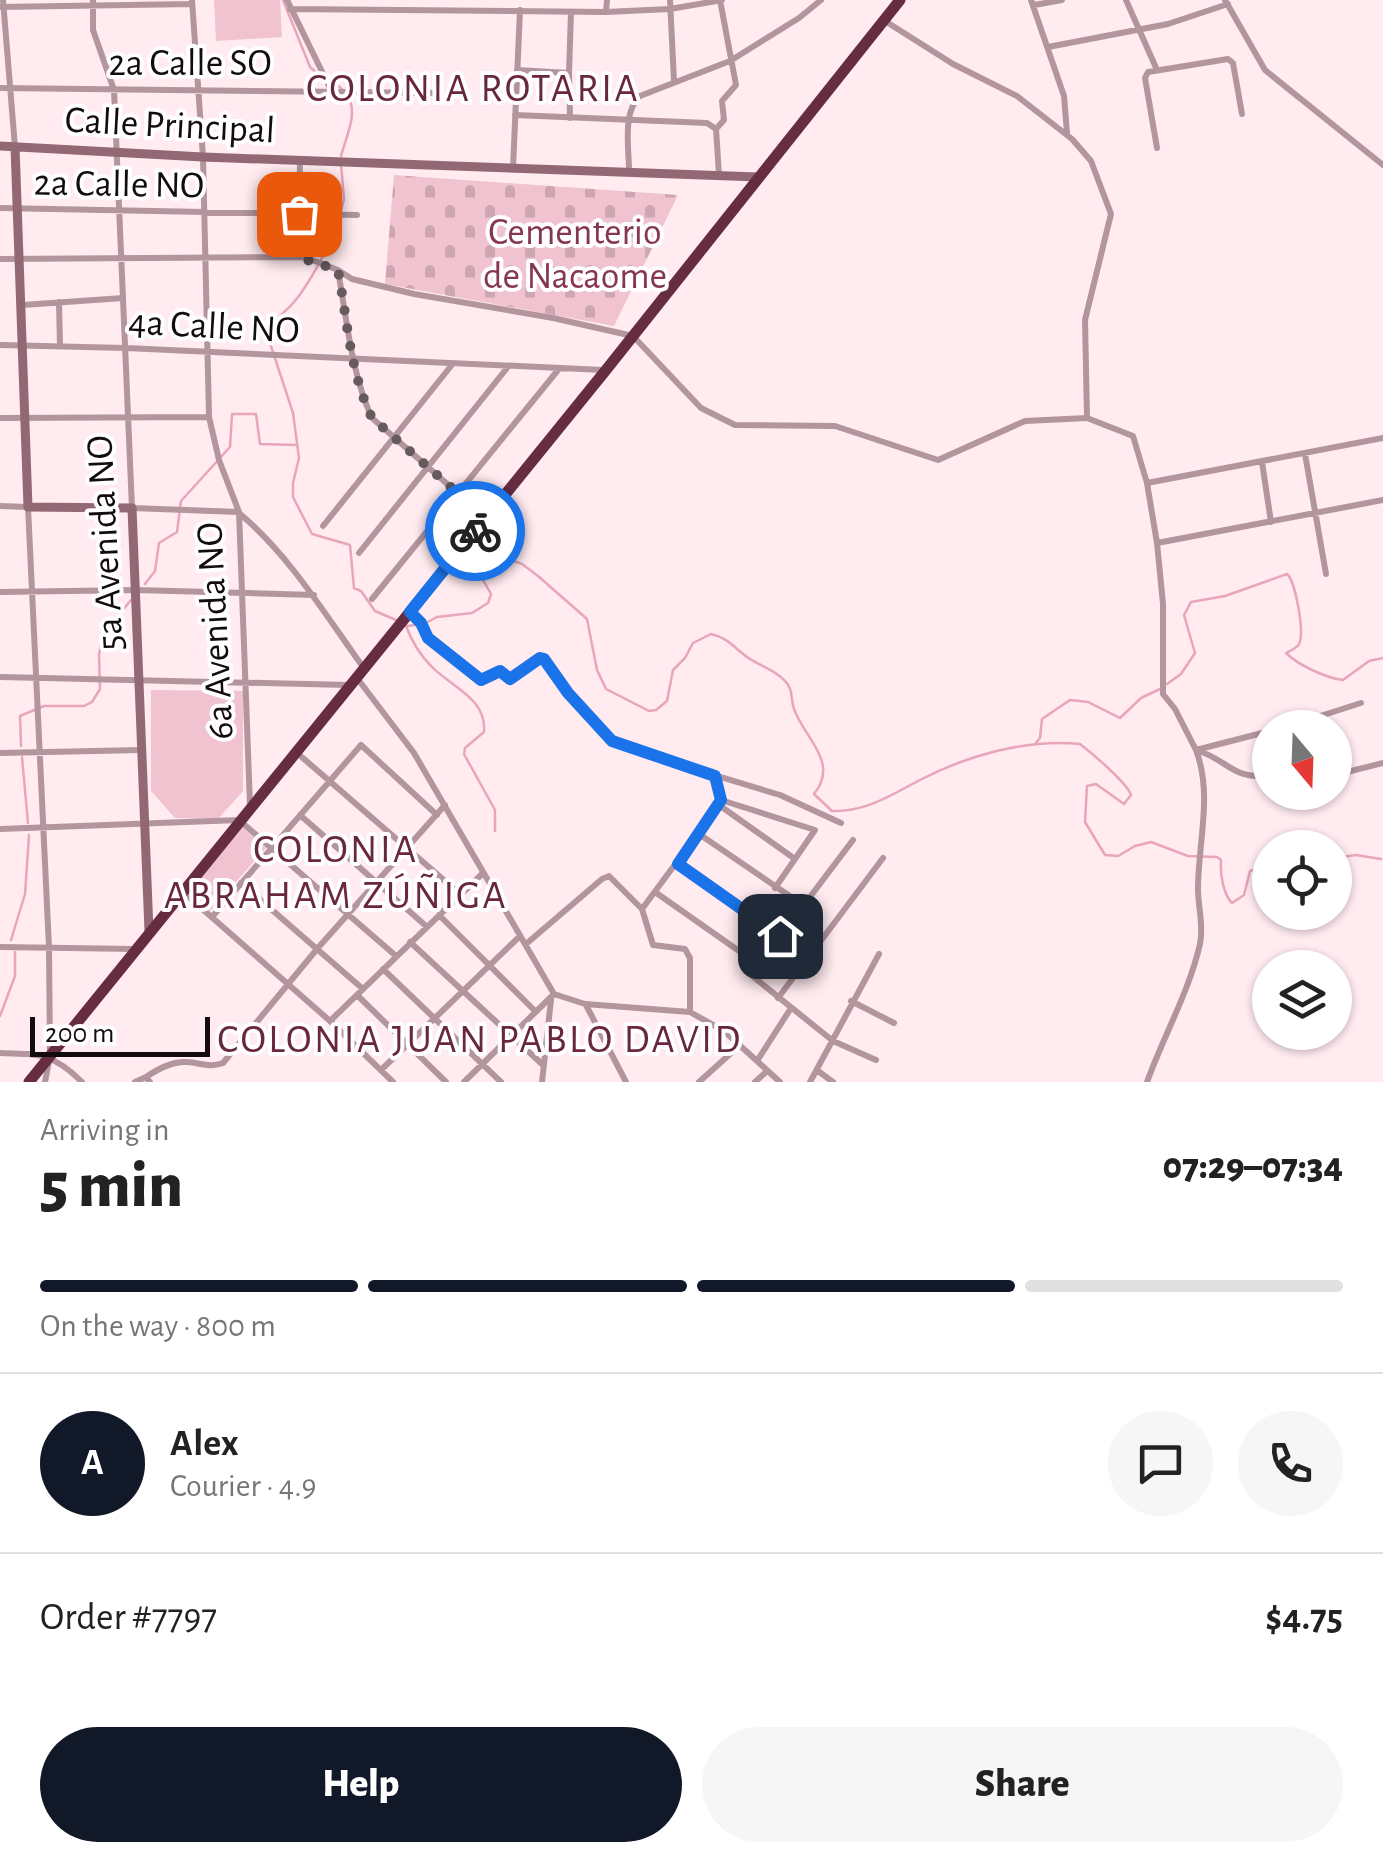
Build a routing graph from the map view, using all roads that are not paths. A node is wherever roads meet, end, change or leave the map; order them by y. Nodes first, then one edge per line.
1 (287, 0) edge
2 (553, 0) edge
3 (607, 0) edge
4 (721, 0) edge
5 (821, 0) edge
6 (899, 0) edge
7 (1062, 0) edge
8 (1126, 0) edge
9 (192, 2) edge
10 (1226, 2) edge
11 (93, 3) edge
12 (1032, 3) edge
13 (2, 4) edge
14 (442, 4) edge
15 (496, 4) edge
16 (670, 4) edge
17 (290, 9) junction
18 (520, 10) junction
19 (552, 11) junction
20 (571, 12) junction
21 (606, 12) junction
22 (884, 20) junction
23 (1139, 30) junction
24 (1048, 47) junction
25 (730, 60) junction
26 (517, 70) junction
27 (1157, 70) junction
28 (569, 73) junction
29 (674, 81) junction
30 (0, 88) edge
31 (10, 89) junction
32 (199, 89) junction
33 (114, 90) junction
34 (331, 90) junction
35 (439, 94) dead end
36 (1242, 114) dead end
37 (515, 115) junction
38 (570, 118) junction
39 (629, 122) junction
40 (716, 129) junction
41 (1068, 135) junction
42 (0, 146) edge
43 (15, 147) junction
44 (1157, 148) dead end
45 (114, 151) junction
46 (203, 157) junction
47 (300, 160) junction
48 (1383, 165) edge
49 (512, 168) junction
50 (629, 170) junction
51 (719, 175) junction
52 (758, 176) junction
53 (0, 208) edge
54 (19, 209) junction
55 (117, 211) junction
56 (204, 211) junction
57 (299, 214) junction
58 (357, 215) dead end
59 (121, 257) junction
60 (298, 257) junction
61 (205, 258) junction
62 (0, 259) edge
63 (21, 259) junction
64 (338, 270) junction
65 (123, 298) junction
66 (59, 302) junction
67 (23, 305) junction
68 (633, 336) junction
69 (0, 346) edge
70 (24, 346) junction
71 (60, 346) junction
72 (126, 348) junction
73 (208, 354) junction
74 (354, 359) junction
75 (452, 366) junction
76 (508, 367) junction
77 (558, 369) junction
78 (606, 370) junction
79 (128, 416) junction
80 (25, 417) junction
81 (0, 418) edge
82 (209, 418) junction
83 (1086, 418) junction
84 (395, 436) junction
85 (1383, 438) edge
86 (1304, 454) junction
87 (1262, 462) junction
88 (430, 465) junction
89 (1147, 483) junction
90 (460, 492) junction
91 (1383, 500) edge
92 (0, 506) edge
93 (28, 507) junction
94 (132, 508) junction
95 (238, 512) junction
96 (1315, 512) junction
97 (486, 518) junction
98 (1272, 522) junction
99 (323, 526) dead end
100 (1157, 543) junction
101 (359, 554) dead end
102 (1326, 574) dead end
103 (136, 590) junction
104 (0, 592) edge
105 (32, 593) junction
106 (242, 594) junction
107 (314, 595) junction
108 (372, 600) dead end
109 (404, 619) junction
110 (356, 676) junction
111 (0, 677) edge
112 (34, 678) junction
113 (141, 682) junction
114 (246, 684) junction
115 (1361, 704) dead end
116 (1342, 710) edge
117 (1252, 736) edge
118 (143, 750) junction
119 (1196, 750) junction
120 (296, 751) junction
121 (38, 752) junction
122 (0, 753) edge
123 (1383, 762) edge
124 (1352, 770) edge
125 (715, 776) junction
126 (1252, 777) edge
127 (330, 781) junction
128 (720, 803) junction
129 (250, 806) junction
130 (446, 806) junction
131 (300, 815) junction
132 (437, 815) junction
133 (239, 820) junction
134 (840, 822) dead end
135 (146, 824) junction
136 (42, 828) junction
137 (0, 829) edge
138 (699, 834) junction
139 (853, 840) dead end
140 (272, 848) junction
141 (406, 848) junction
142 (883, 858) dead end
143 (796, 860) junction
144 (678, 864) junction
145 (484, 873) junction
146 (377, 881) junction
147 (241, 883) junction
148 (775, 888) junction
149 (182, 891) junction
150 (655, 892) junction
151 (460, 894) junction
152 (803, 905) junction
153 (642, 909) junction
154 (438, 914) junction
155 (347, 915) junction
156 (212, 917) junction
157 (426, 926) junction
158 (149, 932) junction
159 (520, 936) junction
160 (780, 936) junction
161 (410, 942) junction
162 (526, 945) junction
163 (48, 947) junction
164 (0, 948) edge
165 (136, 949) junction
166 (317, 949) junction
167 (878, 954) dead end
168 (396, 956) junction
169 (490, 965) junction
170 (759, 965) junction
171 (383, 969) junction
172 (288, 984) junction
173 (360, 992) junction
174 (462, 992) junction
175 (554, 994) junction
176 (778, 998) junction
177 (851, 1001) junction
178 (586, 1004) junction
179 (791, 1008) junction
180 (536, 1012) junction
181 (690, 1012) junction
182 (434, 1019) junction
183 (330, 1021) junction
184 (894, 1023) dead end
185 (512, 1037) junction
186 (833, 1040) junction
187 (407, 1045) junction
188 (740, 1045) junction
189 (0, 1053) edge
190 (50, 1056) junction
191 (876, 1060) dead end
192 (757, 1061) junction
193 (482, 1064) junction
194 (543, 1065) junction
195 (381, 1070) junction
196 (767, 1071) junction
197 (818, 1072) junction
198 (148, 1080) edge
199 (29, 1082) edge
200 (45, 1082) edge
201 (82, 1082) edge
202 (136, 1082) edge
203 (393, 1082) edge
204 (446, 1082) edge
205 (464, 1082) edge
206 (501, 1082) edge
207 (542, 1082) edge
208 (626, 1082) edge
209 (698, 1082) edge
210 (755, 1082) edge
211 (780, 1082) edge
212 (810, 1082) edge
213 (833, 1082) edge
214 (1147, 1082) edge

1 - 17 street
2 - 19 street
3 - 21 street
4 - 16 street
4 - 25 street
5 - 25 street
6 - 22 highway
7 - 12 street
8 - 23 street
9 - 11 street
9 - 32 street, 6a Avenida NO
10 - 23 street
10 - 48 street
11 - 13 street
11 - 33 street, 5a Avenida NO
12 - 24 street
13 - 31 street
14 - 15 street
14 - 17 street
15 - 18 street
16 - 21 street
16 - 29 street
17 - 34 street
18 - 19 street
18 - 26 street
19 - 20 street
20 - 21 street
20 - 28 street
22 - 41 street
22 - 52 highway
23 - 24 street
23 - 27 street
24 - 41 street
25 - 29 street
25 - 40 street
26 - 28 street
26 - 37 street
27 - 36 street
27 - 44 street
28 - 38 street
29 - 39 street
30 - 31 street, 2a Calle SO
31 - 33 street, 2a Calle SO
31 - 43 street
32 - 33 street, 2a Calle SO
32 - 34 street, 2a Calle SO
32 - 46 street, 6a Avenida NO
33 - 45 street, 5a Avenida NO
34 - 35 street, 2a Calle SO
37 - 38 street
37 - 49 street
38 - 39 street
39 - 40 street
39 - 50 street
40 - 51 street
41 - 83 street
42 - 43 street, Calle Principal
43 - 45 street, Calle Principal
43 - 54 street
45 - 46 street, Calle Principal
45 - 55 street, 5a Avenida NO
46 - 47 street, Calle Principal
46 - 56 street, 6a Avenida NO
47 - 49 street, Calle Principal
47 - 57 street
49 - 50 street, Calle Principal
50 - 51 street, Calle Principal
51 - 52 street, Calle Principal
52 - 68 highway
53 - 54 street, 2a Calle NO
54 - 55 street, 2a Calle NO
54 - 63 street
55 - 56 street, 2a Calle NO
55 - 59 street, 5a Avenida NO
56 - 57 street, 2a Calle NO
56 - 61 street, 6a Avenida NO
57 - 58 street, 2a Calle NO
57 - 60 street
59 - 61 street
59 - 63 street
59 - 65 street, 5a Avenida NO
60 - 61 street
60 - 64 street
61 - 73 street, 6a Avenida NO
62 - 63 street
63 - 67 street
64 - 68 street
64 - 74 street
65 - 66 street
65 - 72 street, 5a Avenida NO
66 - 67 street
66 - 71 street
67 - 70 street
68 - 78 highway
68 - 83 street
69 - 70 street, 4a Calle NO
70 - 71 street, 4a Calle NO
70 - 80 street
71 - 72 street, 4a Calle NO
72 - 73 street, 4a Calle NO
72 - 79 street, 5a Avenida NO
73 - 74 street, 4a Calle NO
73 - 82 street, 6a Avenida NO
74 - 75 street, 4a Calle NO
74 - 84 street
75 - 76 street, 4a Calle NO
75 - 84 street
76 - 77 street, 4a Calle NO
76 - 88 street
77 - 78 street, 4a Calle NO
77 - 90 street
78 - 97 highway
79 - 80 street
79 - 82 street
79 - 94 street, 5a Avenida NO
80 - 81 street
80 - 93 street
82 - 95 street, 6a Avenida NO
83 - 89 street
84 - 88 street
84 - 99 street
85 - 86 street
86 - 87 street
86 - 96 street
87 - 89 street
87 - 98 street
88 - 90 street
88 - 101 street
89 - 100 street
90 - 97 street
90 - 108 street
91 - 96 street
92 - 93 street
93 - 94 street
93 - 105 street
94 - 95 street
94 - 103 street, 5a Avenida NO
95 - 106 street, 6a Avenida NO
95 - 107 street
96 - 98 street
96 - 102 street
97 - 109 highway
98 - 100 street
100 - 119 street
103 - 105 street
103 - 106 street
103 - 113 street, 5a Avenida NO
104 - 105 street
105 - 112 street
106 - 107 street
106 - 114 street, 6a Avenida NO
107 - 110 street
109 - 110 highway
109 - 125 street
110 - 114 street
110 - 120 highway
110 - 130 street
111 - 112 street
112 - 113 street
112 - 121 street
113 - 114 street
113 - 118 street, 5a Avenida NO
114 - 129 street, 6a Avenida NO
115 - 116 street
117 - 119 street
118 - 121 street
118 - 135 street, 5a Avenida NO
119 - 126 street
119 - 214 street
120 - 127 street
120 - 129 highway
121 - 122 street
121 - 136 street
123 - 124 street
125 - 128 street
125 - 134 street
127 - 131 street
127 - 132 street
127 - 141 street
128 - 138 street
128 - 143 street
128 - 143 street
129 - 133 highway
130 - 132 street
130 - 145 street
131 - 140 street
131 - 146 street
132 - 141 street
133 - 135 street
133 - 140 street
133 - 149 highway
135 - 136 street
135 - 158 street, 5a Avenida NO
136 - 137 street
136 - 163 street
138 - 144 street
138 - 148 street
139 - 152 street
140 - 147 street
140 - 155 street
141 - 146 street
141 - 151 street
142 - 176 street
143 - 148 street
144 - 150 street
144 - 160 street
145 - 151 street
145 - 159 street
146 - 155 street
146 - 157 street
147 - 156 street
147 - 166 street
148 - 152 street
149 - 156 street
149 - 158 highway
150 - 153 street
150 - 170 street
151 - 154 street
152 - 160 street
153 - 162 street
153 - 181 street
154 - 157 street
154 - 169 street
155 - 166 street
155 - 168 street
156 - 172 street
157 - 161 street
158 - 165 highway
159 - 162 street
159 - 169 street
160 - 170 street
161 - 168 street
161 - 174 street
162 - 175 street
163 - 164 street
163 - 165 street
163 - 190 street
165 - 190 highway
166 - 172 street
166 - 173 street
167 - 177 street
168 - 171 street
169 - 174 street
169 - 180 street
170 - 176 street
171 - 173 street
171 - 182 street
172 - 183 street
172 - 198 street
173 - 183 street
173 - 187 street
174 - 182 street
174 - 185 street
175 - 178 street
175 - 180 street
175 - 194 street
176 - 179 street
177 - 184 street
177 - 186 street
178 - 181 street
178 - 208 street
179 - 186 street
179 - 192 street
180 - 185 street
181 - 188 street
182 - 187 street
182 - 193 street
183 - 195 street
185 - 193 street
185 - 194 street
186 - 191 street
186 - 197 street
187 - 195 street
187 - 204 street
188 - 192 street
188 - 209 street
189 - 190 street
190 - 199 highway
190 - 200 street
190 - 201 street
192 - 196 street
193 - 205 street
193 - 206 street
194 - 207 street
195 - 203 street
196 - 210 street
196 - 211 street
197 - 212 street
197 - 213 street
198 - 202 street

